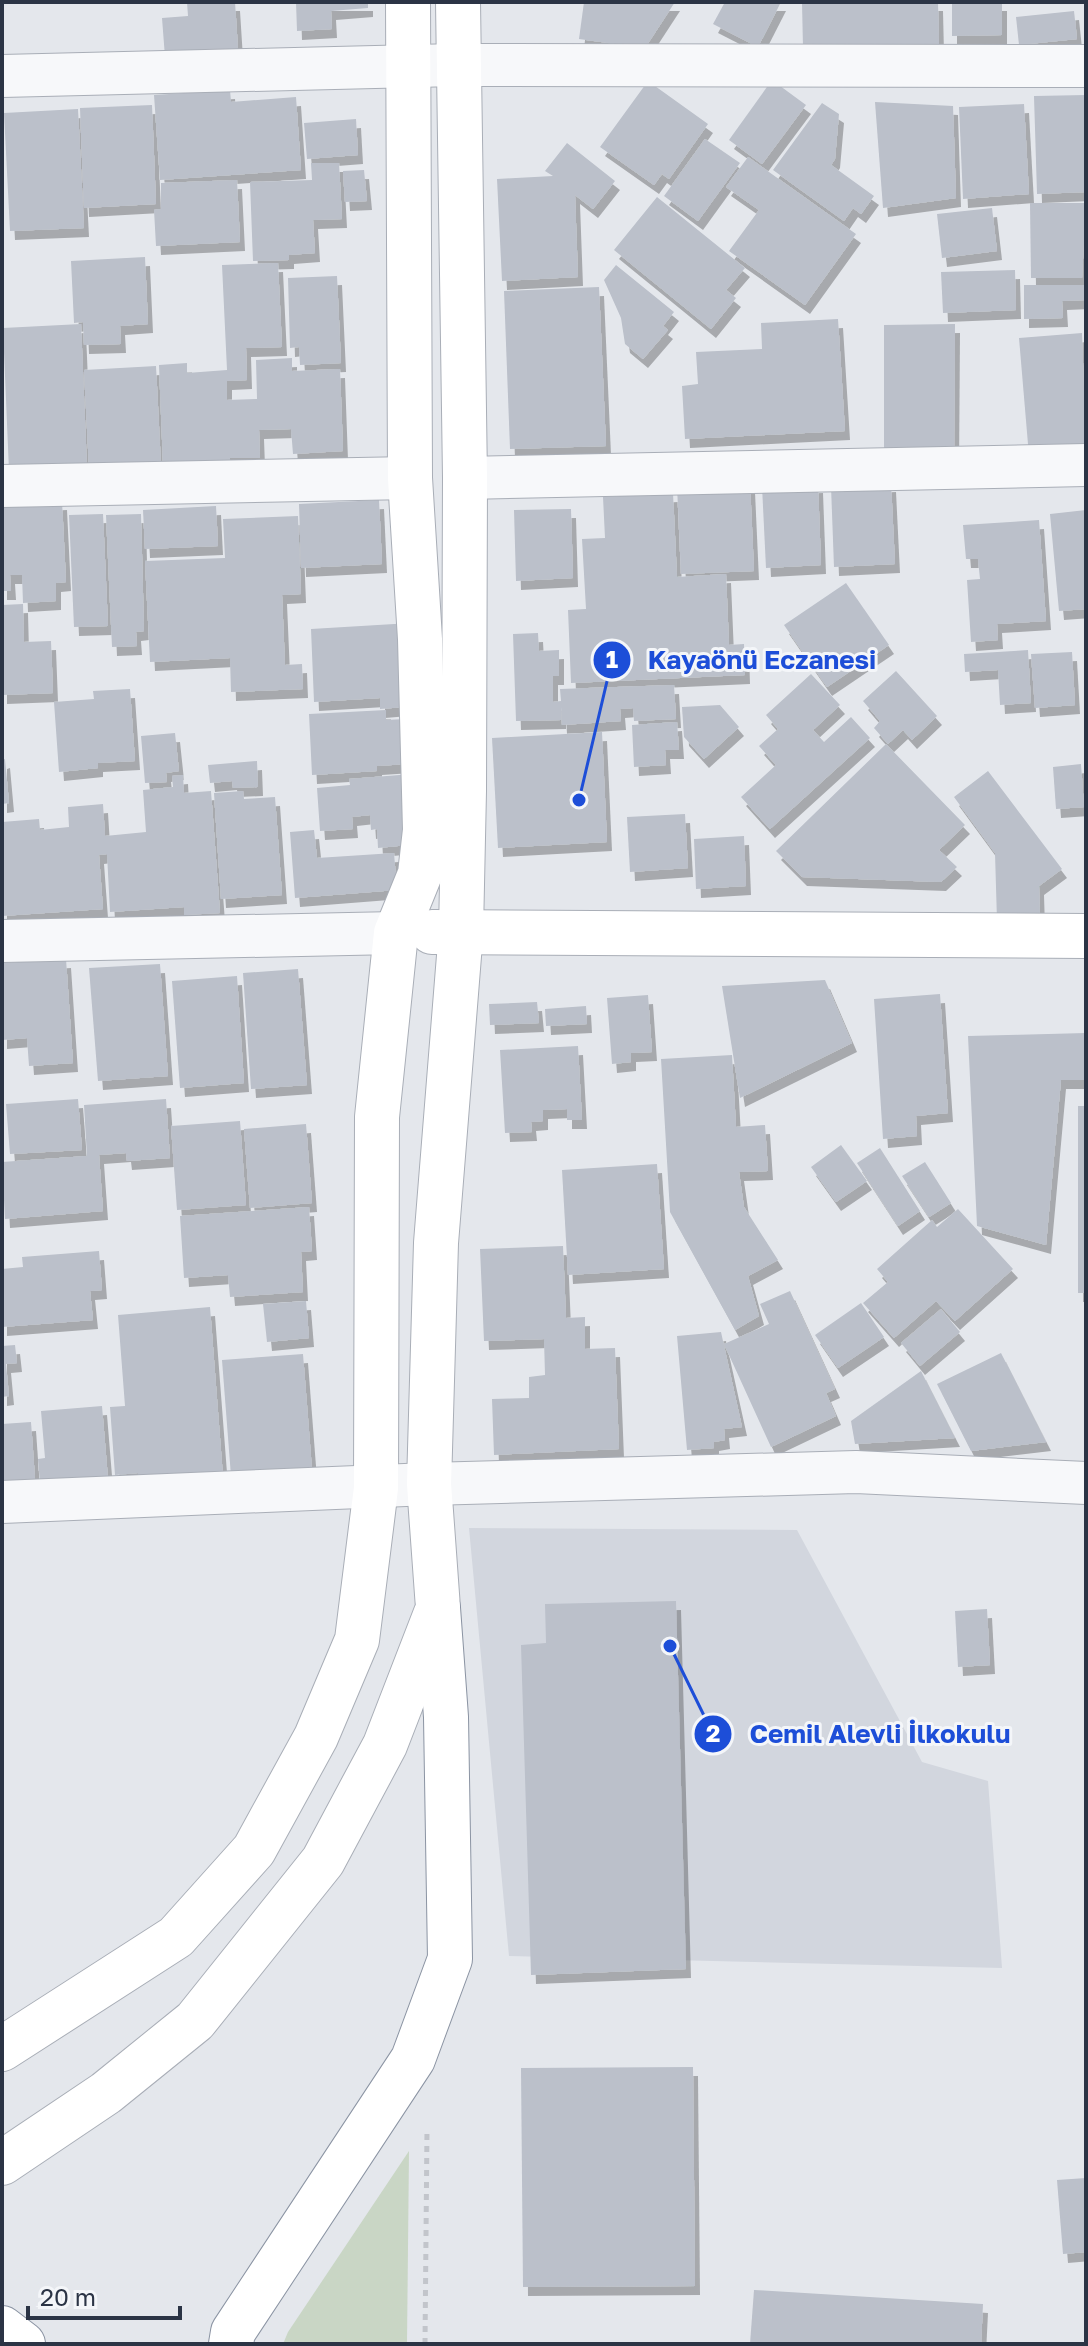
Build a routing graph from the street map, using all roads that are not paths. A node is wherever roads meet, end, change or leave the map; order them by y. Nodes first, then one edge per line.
1 (408, 2) edge
2 (458, 2) edge
3 (456, 65) junction
4 (1086, 66) edge
5 (407, 67) junction
6 (2, 76) edge
7 (1086, 465) edge
8 (410, 478) junction
9 (465, 478) junction
10 (2, 486) edge
11 (461, 931) junction
12 (396, 933) junction
13 (1086, 936) edge
14 (2, 941) edge
15 (1086, 1483) edge
16 (429, 1484) junction
17 (376, 1488) junction
18 (2, 1502) edge
19 (438, 1608) junction
20 (2, 2049) edge
21 (2, 2163) edge
22 (2, 2328) edge
23 (23, 2344) edge
24 (231, 2344) edge

1 - 5 main road
2 - 3 main road
3 - 4 street
3 - 5 street
3 - 9 main road
5 - 6 street
5 - 8 main road
7 - 9 street
8 - 10 street
8 - 12 main road
9 - 11 main road
11 - 12 main road
11 - 13 main road
11 - 16 main road
12 - 14 street
12 - 17 main road
15 - 16 street
16 - 17 street
16 - 19 main road
17 - 18 street
17 - 20 main road
19 - 21 main road
19 - 24 main road
22 - 23 main road

